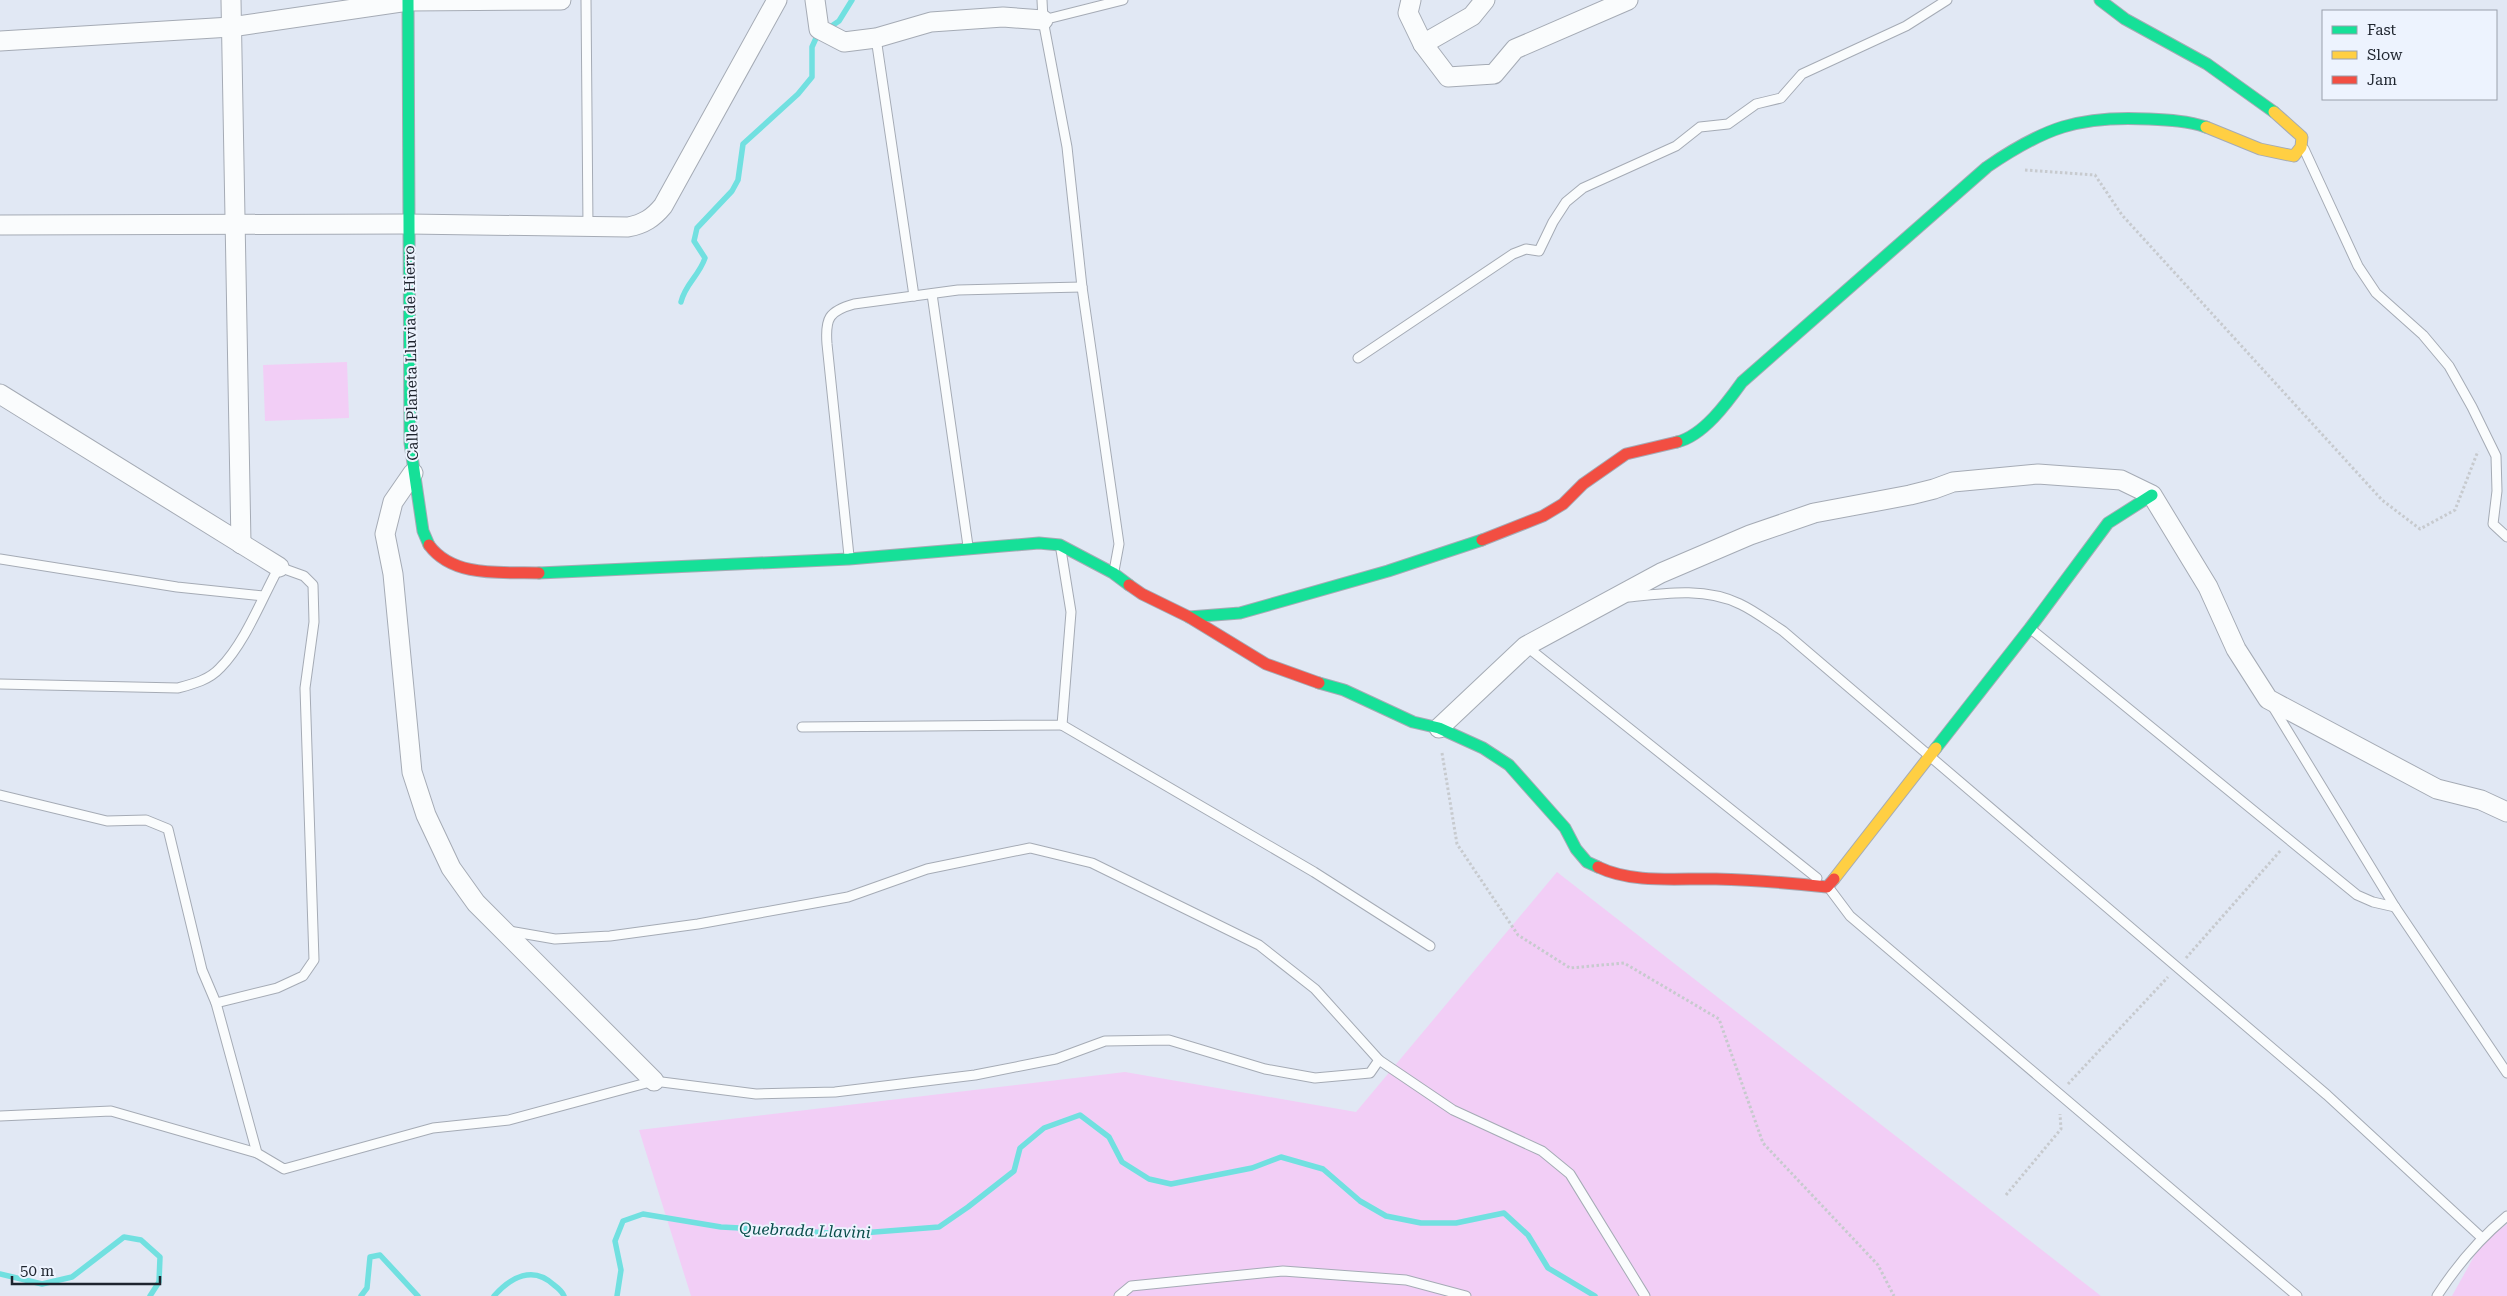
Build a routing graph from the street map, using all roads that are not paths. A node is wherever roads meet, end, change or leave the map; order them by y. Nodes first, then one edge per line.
1 (231, 0) edge
2 (408, 0) edge
3 (561, 0) edge
4 (586, 0) edge
5 (777, 0) edge
6 (815, 0) edge
7 (1042, 0) edge
8 (1123, 0) edge
9 (1411, 0) edge
10 (1485, 0) edge
11 (1628, 0) edge
12 (1946, 0) edge
13 (2091, 0) edge
14 (2100, 0) edge
15 (2112, 9) junction
16 (1043, 20) junction
17 (232, 27) junction
18 (876, 38) junction
19 (0, 41) edge
20 (1422, 44) junction
21 (2302, 145) junction
22 (235, 224) junction
23 (409, 224) junction
24 (0, 226) edge
25 (588, 226) junction
26 (1082, 287) junction
27 (932, 294) junction
28 (914, 296) junction
29 (1358, 358) dead end
30 (0, 394) edge
31 (413, 473) junction
32 (2152, 495) junction
33 (2507, 537) edge
34 (241, 544) junction
35 (1060, 545) junction
36 (968, 549) junction
37 (0, 559) edge
38 (849, 559) junction
39 (279, 567) junction
40 (1113, 573) junction
41 (263, 596) junction
42 (1618, 597) junction
43 (1189, 617) junction
44 (2030, 628) junction
45 (1526, 646) junction
46 (0, 684) edge
47 (2268, 699) junction
48 (1062, 724) junction
49 (802, 727) dead end
50 (1439, 728) junction
51 (1929, 757) junction
52 (0, 795) edge
53 (2507, 812) edge
54 (1827, 887) junction
55 (2395, 907) junction
56 (506, 930) junction
57 (1430, 946) dead end
58 (216, 1003) junction
59 (1379, 1060) junction
60 (2507, 1073) edge
61 (654, 1081) junction
62 (0, 1116) edge
63 (257, 1153) junction
64 (2507, 1216) edge
65 (2481, 1237) junction
66 (1120, 1296) edge
67 (1466, 1296) edge
68 (1644, 1296) edge
69 (2298, 1296) edge
70 (2437, 1296) edge

1 - 17 street
2 - 3 street
2 - 17 street
2 - 23 street, Calle Planeta Lluvia de Hierro
4 - 25 lane
5 - 25 street
6 - 18 street
7 - 16 lane
8 - 16 lane
9 - 20 street
10 - 20 street
11 - 20 street
12 - 29 lane
13 - 15 lane
14 - 15 street
15 - 21 street
16 - 18 street
16 - 26 lane
17 - 19 street
17 - 22 street
18 - 28 lane
21 - 33 lane
21 - 43 street
22 - 23 street
22 - 24 street
22 - 34 street
23 - 25 street
23 - 31 street, Calle Planeta Lluvia de Hierro
26 - 27 lane
26 - 40 lane
27 - 28 lane
27 - 36 lane
28 - 38 lane
30 - 34 street
31 - 38 street, Calle Planeta Lluvia de Hierro
31 - 56 street
32 - 42 street
32 - 44 street
32 - 47 street
34 - 39 street
35 - 36 street, Calle Planeta Lluvia de Hierro
35 - 40 street
35 - 48 lane
36 - 38 street, Calle Planeta Lluvia de Hierro
37 - 41 lane
39 - 41 lane
39 - 58 lane
40 - 43 street
41 - 46 lane
42 - 45 street
42 - 51 lane
43 - 50 street
44 - 51 street
44 - 55 lane
45 - 50 street
45 - 54 lane
47 - 53 street
47 - 55 lane
48 - 49 lane
48 - 57 lane
50 - 54 street
51 - 54 street
51 - 65 lane
52 - 58 lane
54 - 69 lane
55 - 60 lane
56 - 59 lane
56 - 61 street
58 - 63 lane
59 - 61 lane
59 - 68 lane
61 - 63 lane
62 - 63 lane
64 - 65 lane
65 - 70 lane
66 - 67 lane

